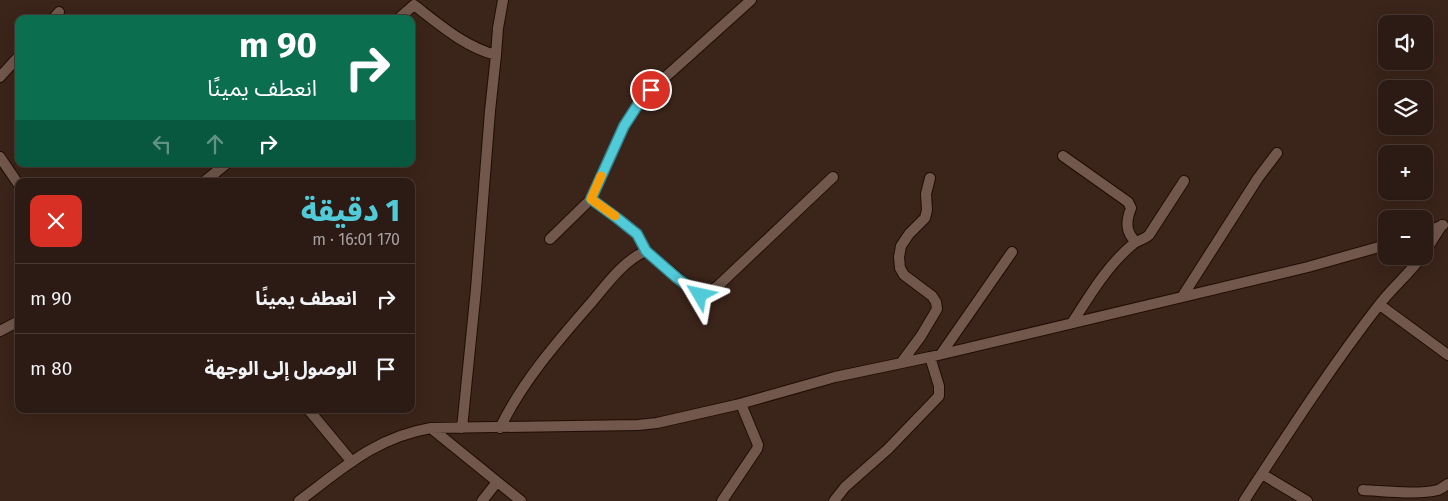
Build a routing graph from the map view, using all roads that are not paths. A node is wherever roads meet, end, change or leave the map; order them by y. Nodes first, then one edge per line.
1 (503, 0) edge
2 (751, 0) edge
3 (411, 2) edge
4 (401, 15) edge
5 (496, 55) junction
6 (15, 60) edge
7 (0, 77) edge
8 (1276, 153) dead end
9 (1063, 156) dead end
10 (0, 157) edge
11 (222, 167) edge
12 (833, 177) dead end
13 (209, 178) edge
14 (930, 178) dead end
15 (15, 179) edge
16 (1184, 181) dead end
17 (591, 199) junction
18 (1445, 224) edge
19 (1433, 229) edge
20 (550, 239) dead end
21 (1433, 241) edge
22 (1136, 242) junction
23 (1378, 247) edge
24 (646, 251) junction
25 (1012, 252) dead end
26 (1414, 265) edge
27 (1182, 297) junction
28 (1380, 305) junction
29 (1072, 322) junction
30 (15, 323) edge
31 (0, 331) edge
32 (941, 354) junction
33 (1448, 355) edge
34 (930, 357) junction
35 (901, 363) junction
36 (741, 404) junction
37 (311, 413) edge
38 (431, 428) junction
39 (462, 428) junction
40 (500, 428) junction
41 (352, 462) junction
42 (1262, 474) junction
43 (497, 482) junction
44 (1448, 484) edge
45 (1363, 490) dead end
46 (299, 501) edge
47 (482, 501) edge
48 (520, 501) edge
49 (722, 501) edge
50 (834, 501) edge
51 (1244, 501) edge
52 (1307, 501) edge

1 - 5 street
2 - 17 street
3 - 4 street
3 - 5 street
5 - 39 street
6 - 7 street
8 - 27 street
9 - 22 street
10 - 15 street
11 - 13 street
12 - 24 street
14 - 35 street
16 - 22 street
17 - 20 street
17 - 24 street
18 - 19 street
18 - 21 street
22 - 29 street
23 - 27 street
24 - 40 street
25 - 32 street
26 - 28 street
27 - 29 street
28 - 33 street
28 - 42 street
29 - 32 street
30 - 31 street
32 - 34 street
34 - 35 street
34 - 50 street
35 - 36 street
36 - 40 street
36 - 49 street
37 - 41 street
38 - 39 street
38 - 41 street
38 - 43 street
39 - 40 street
41 - 46 street
42 - 51 street
42 - 52 street
43 - 47 street
43 - 48 street
44 - 45 street

